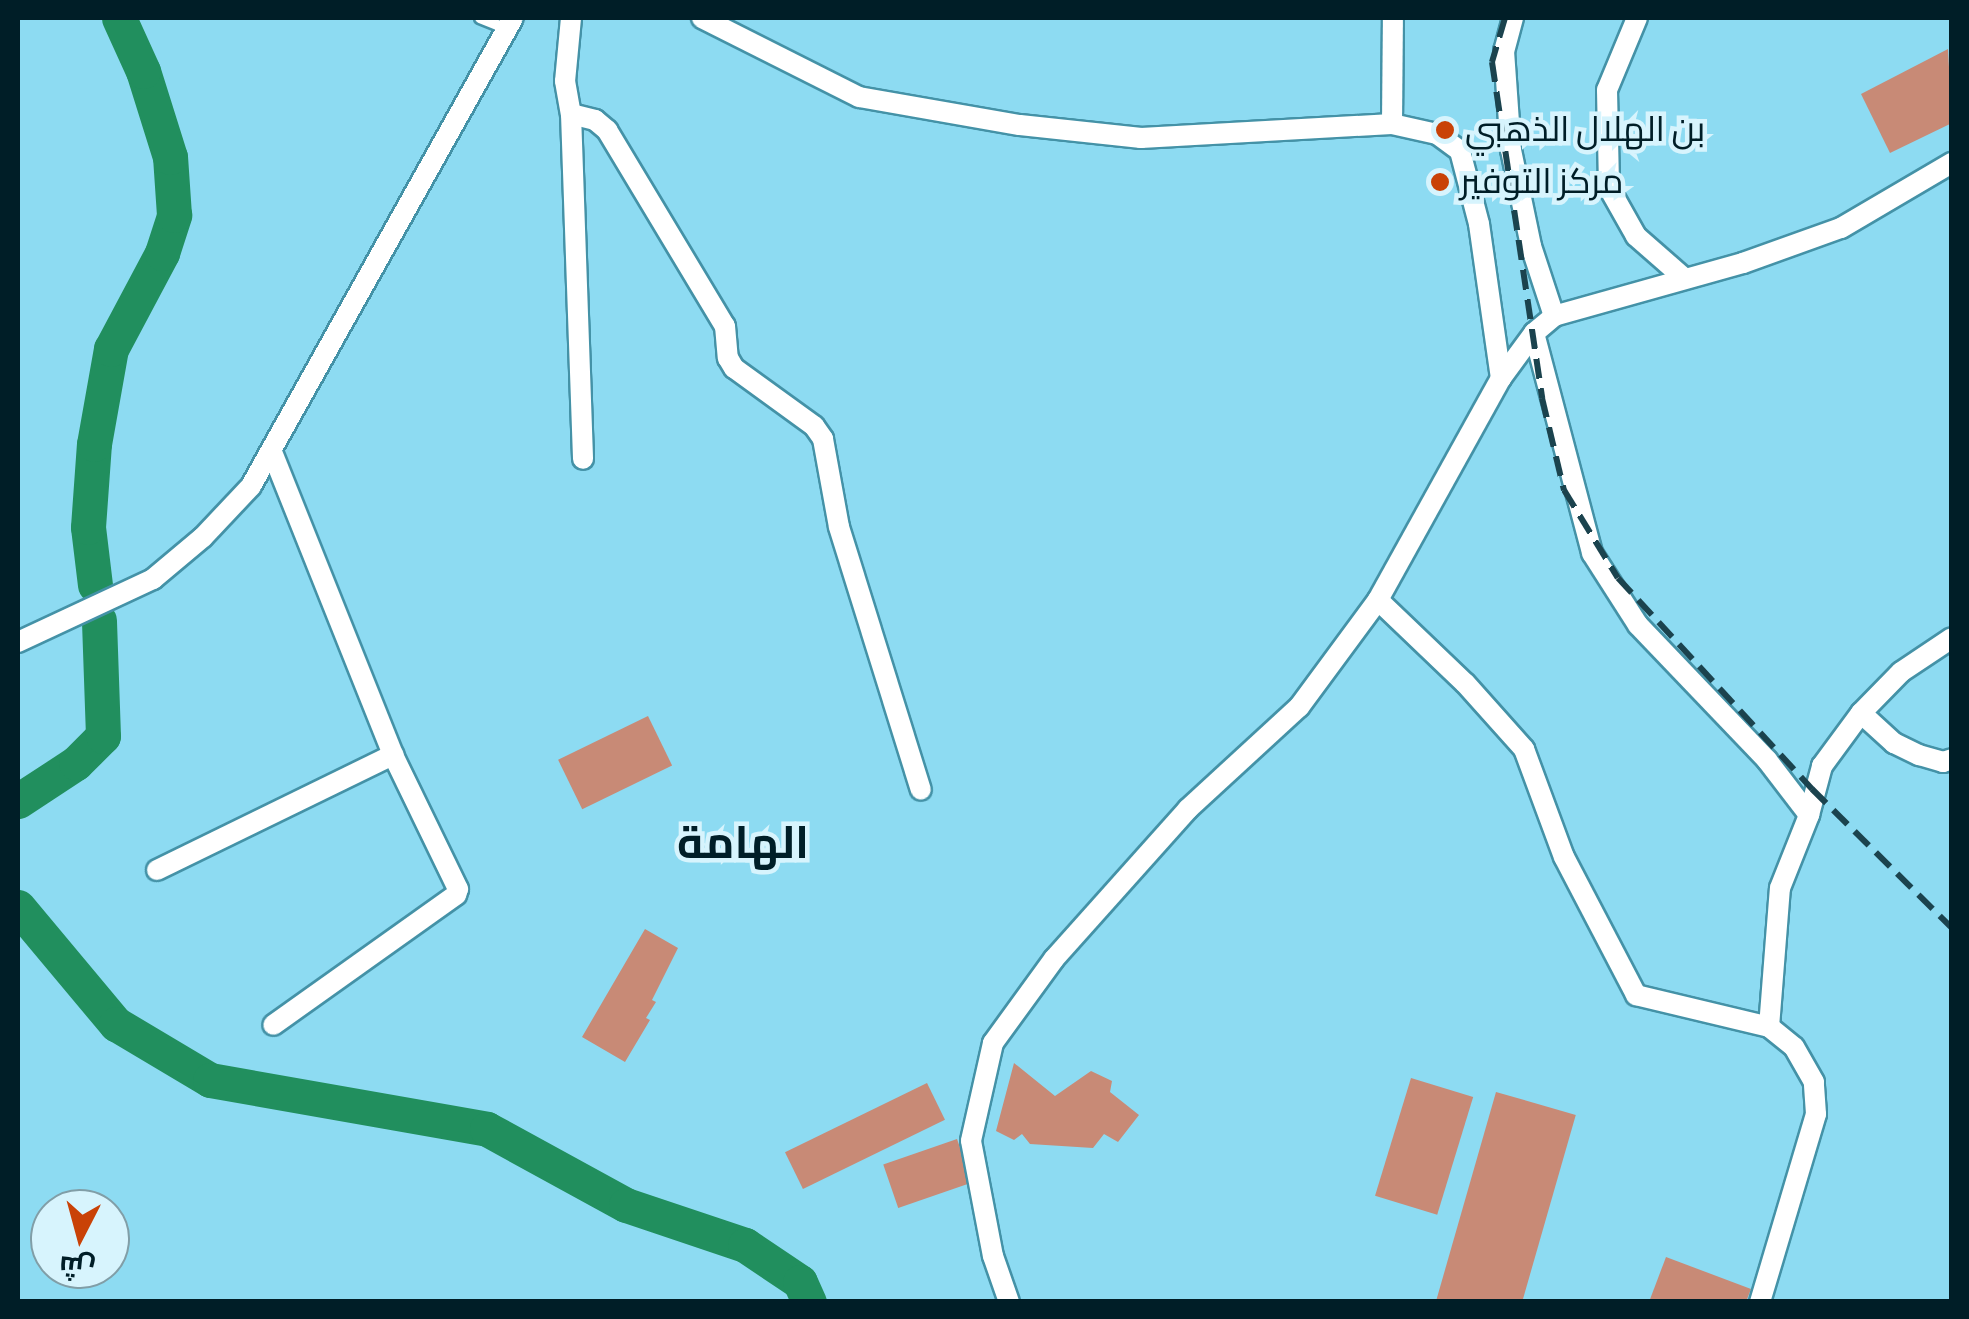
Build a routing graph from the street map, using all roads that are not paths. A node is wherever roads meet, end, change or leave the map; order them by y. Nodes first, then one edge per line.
1 (480, 18) edge
2 (570, 18) edge
3 (702, 18) edge
4 (1393, 18) edge
5 (1513, 18) edge
6 (1636, 18) edge
7 (510, 23) edge
8 (571, 114) junction
9 (1392, 124) junction
10 (1952, 162) edge
11 (1684, 278) junction
12 (1554, 316) junction
13 (1534, 333) junction
14 (1500, 378) junction
15 (272, 452) junction
16 (583, 459) dead end
17 (1378, 600) junction
18 (1952, 638) edge
19 (18, 642) edge
20 (1861, 713) junction
21 (393, 755) junction
22 (1952, 759) edge
23 (921, 790) dead end
24 (1809, 815) junction
25 (157, 870) dead end
26 (273, 1025) dead end
27 (1769, 1028) junction
28 (1009, 1302) edge
29 (1760, 1302) edge

1 - 7 lane
2 - 8 street
3 - 9 street
4 - 9 street
5 - 12 street
6 - 11 street
7 - 15 street
8 - 16 street
8 - 23 street
9 - 14 street
10 - 11 street
11 - 12 street
12 - 13 street
13 - 14 street
13 - 24 street
14 - 17 street
15 - 19 street
15 - 21 street
17 - 27 street
17 - 28 street
18 - 20 street
20 - 22 street
20 - 24 street
21 - 25 street
21 - 26 street
24 - 27 street
27 - 29 street

